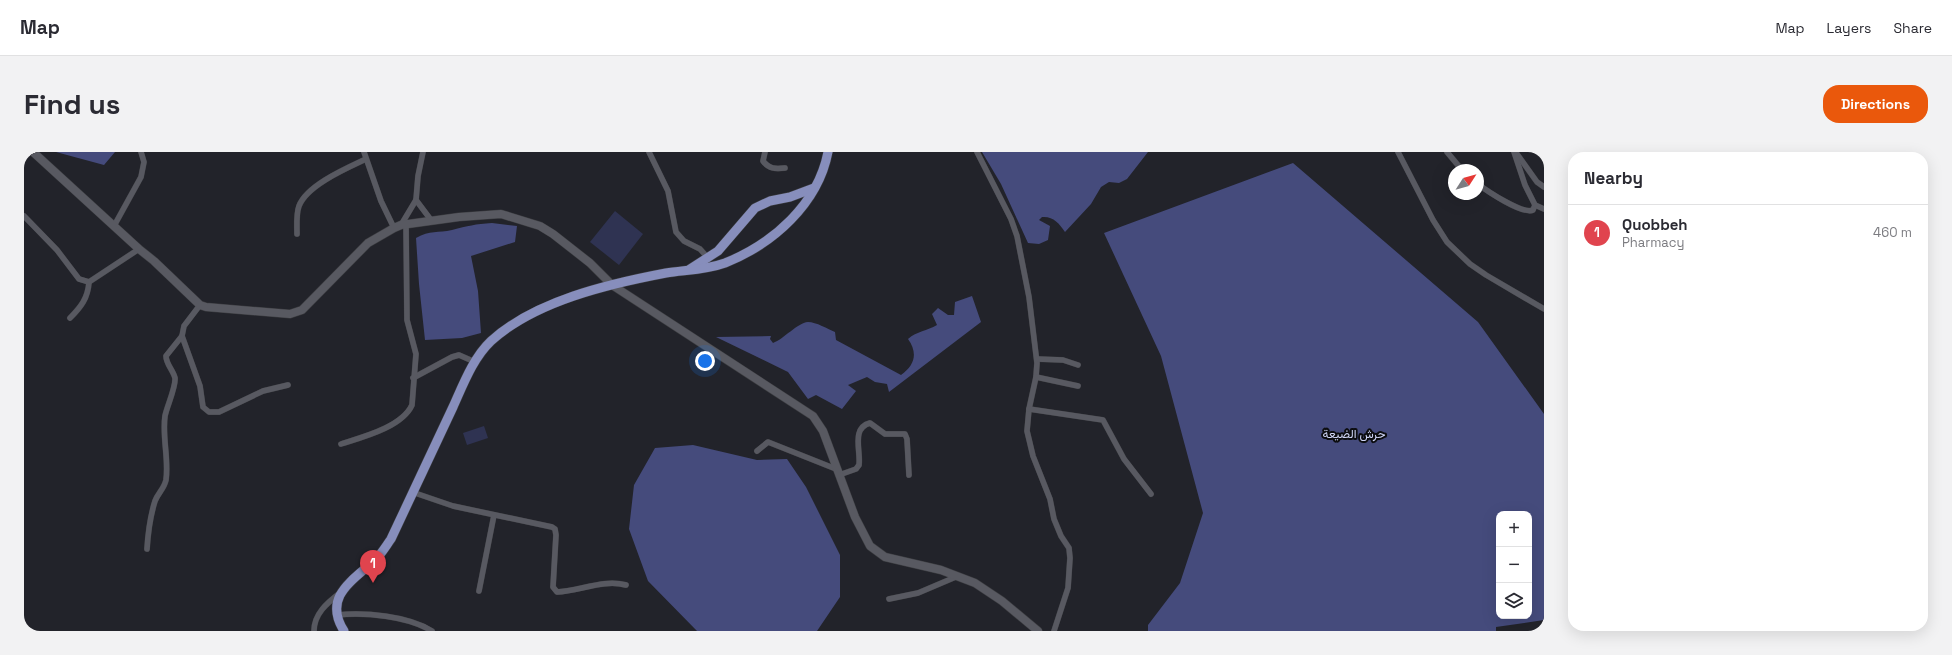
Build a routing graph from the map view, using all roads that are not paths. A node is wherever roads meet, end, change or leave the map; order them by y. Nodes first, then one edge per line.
1 (33, 152) edge
2 (141, 152) edge
3 (364, 152) edge
4 (423, 152) edge
5 (649, 152) edge
6 (765, 152) edge
7 (828, 152) edge
8 (977, 152) edge
9 (1398, 152) edge
10 (1447, 152) edge
11 (1515, 152) edge
12 (366, 159) junction
13 (1457, 164) edge
14 (785, 168) dead end
15 (1544, 187) edge
16 (814, 188) junction
17 (1484, 188) edge
18 (416, 200) junction
19 (1535, 205) junction
20 (1544, 209) edge
21 (24, 216) edge
22 (431, 220) junction
23 (114, 226) junction
24 (400, 226) junction
25 (297, 234) dead end
26 (139, 249) junction
27 (718, 251) junction
28 (709, 257) junction
29 (724, 263) junction
30 (712, 267) junction
31 (690, 269) junction
32 (89, 282) junction
33 (612, 285) junction
34 (200, 305) junction
35 (1544, 309) edge
36 (70, 318) dead end
37 (182, 336) junction
38 (1037, 359) junction
39 (475, 362) junction
40 (1078, 365) dead end
41 (1036, 377) junction
42 (413, 378) junction
43 (288, 385) dead end
44 (1078, 386) dead end
45 (1029, 409) junction
46 (341, 444) dead end
47 (757, 451) dead end
48 (838, 472) junction
49 (910, 475) dead end
50 (412, 492) junction
51 (1151, 494) dead end
52 (494, 515) junction
53 (147, 549) dead end
54 (958, 576) junction
55 (626, 584) dead end
56 (479, 591) dead end
57 (341, 593) junction
58 (889, 599) dead end
59 (338, 615) junction
60 (428, 630) edge
61 (314, 631) edge
62 (344, 631) edge
63 (1038, 631) edge
64 (1054, 631) edge

1 - 23 street
2 - 23 street
3 - 12 street
4 - 18 street
5 - 28 street
6 - 14 street
7 - 16 main road
8 - 38 street
9 - 35 street
10 - 13 street
11 - 15 street
11 - 19 street
12 - 24 street
12 - 25 street
16 - 27 main road
16 - 29 main road
17 - 19 street
18 - 22 street
18 - 24 street
19 - 20 street
21 - 32 street
22 - 24 street
22 - 33 street
23 - 26 street
24 - 34 street
24 - 42 street
26 - 32 street
26 - 34 street
27 - 28 main road
27 - 29 main road
28 - 30 street
28 - 31 main road
29 - 30 main road
30 - 31 main road
31 - 33 main road
32 - 36 street
33 - 39 main road
33 - 48 street
34 - 37 street
37 - 43 street
37 - 53 street
38 - 40 street
38 - 41 street
39 - 42 street
39 - 50 main road
41 - 44 street
41 - 45 street
42 - 46 street
45 - 51 street
45 - 64 street
47 - 48 street
48 - 49 street
48 - 54 street
50 - 52 street
50 - 57 main road
52 - 55 street
52 - 56 street
54 - 58 street
54 - 63 street
57 - 59 main road
57 - 61 street
59 - 60 street
59 - 62 main road

